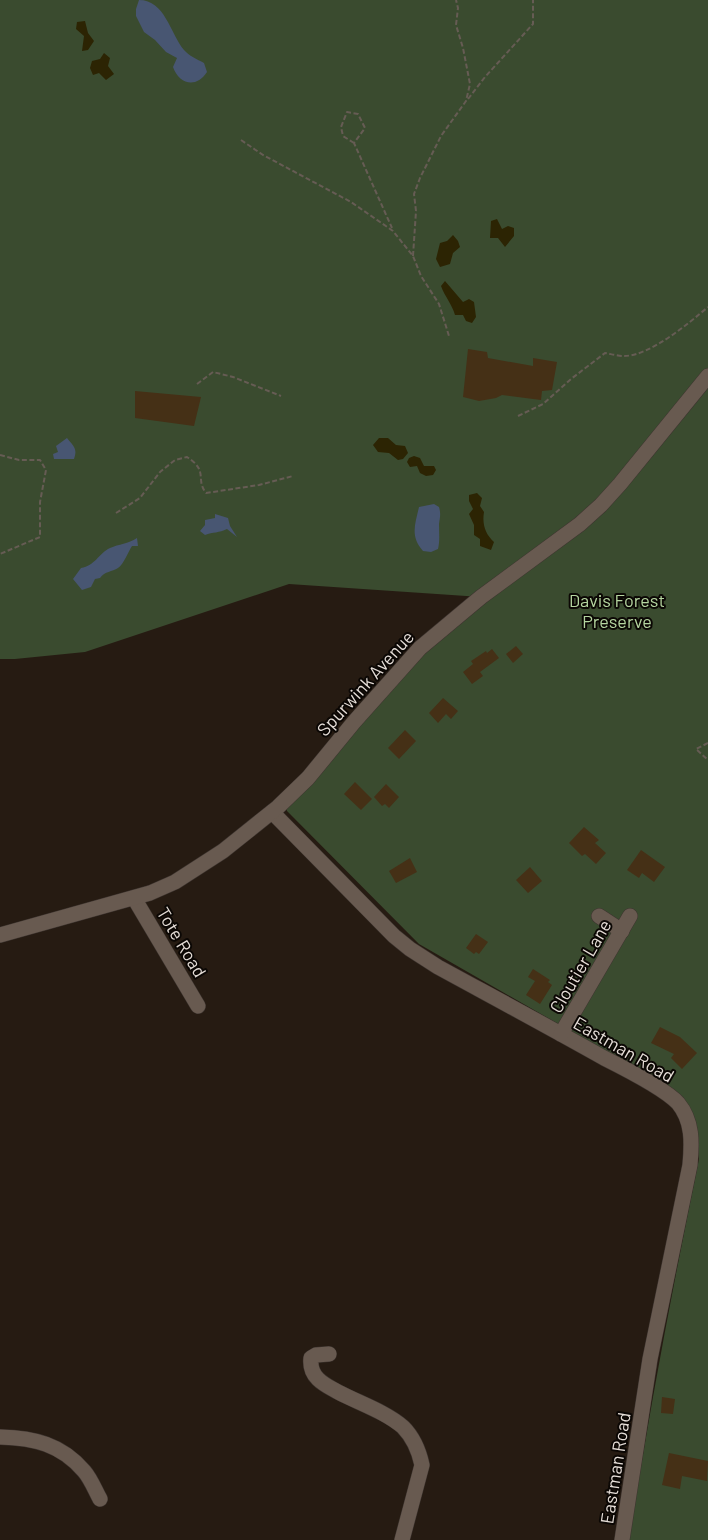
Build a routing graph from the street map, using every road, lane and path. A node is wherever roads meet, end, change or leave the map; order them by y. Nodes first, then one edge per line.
1 (456, 0) edge
2 (533, 0) edge
3 (466, 101) junction
4 (241, 140) dead end
5 (354, 143) junction
6 (393, 231) junction
7 (413, 256) junction
8 (708, 307) edge
9 (449, 336) dead end
10 (708, 376) edge
11 (197, 384) dead end
12 (281, 396) dead end
13 (518, 416) dead end
14 (0, 455) edge
15 (293, 476) dead end
16 (116, 513) dead end
17 (0, 554) edge
18 (708, 743) edge
19 (708, 760) edge
20 (272, 812) junction
21 (134, 898) junction
22 (599, 916) dead end
23 (630, 916) dead end
24 (622, 931) junction
25 (0, 935) edge
26 (198, 1006) dead end
27 (561, 1034) junction
28 (329, 1354) dead end
29 (0, 1437) edge
30 (100, 1499) dead end
31 (402, 1540) edge
32 (622, 1540) edge

1 - 3 path
2 - 3 path
3 - 7 path
4 - 6 path
5 - 5 path
5 - 6 path
6 - 7 path
7 - 9 path
8 - 13 path
10 - 20 street, Spurwink Avenue
11 - 12 path
14 - 17 path
15 - 16 path
18 - 19 path
20 - 21 street, Spurwink Avenue
20 - 27 street, Eastman Road
21 - 25 street, Spurwink Avenue
21 - 26 street, Tote Road
22 - 24 street
23 - 24 street, Cloutier Lane
24 - 27 street, Cloutier Lane
27 - 32 street, Eastman Road
28 - 31 street
29 - 30 street

